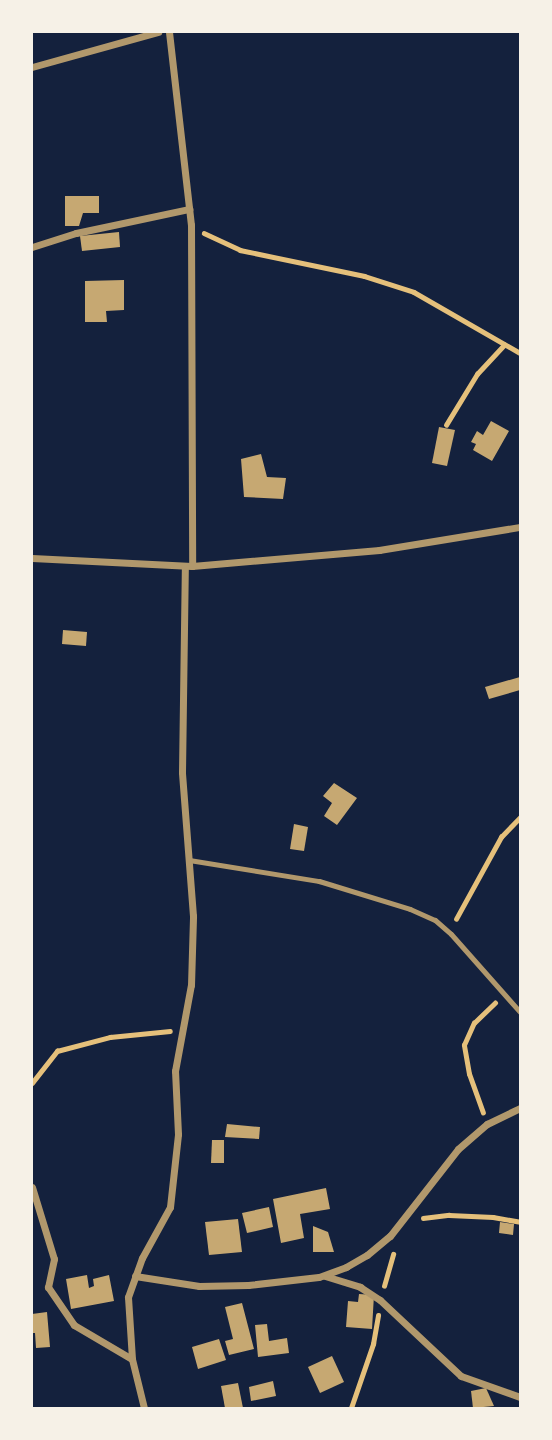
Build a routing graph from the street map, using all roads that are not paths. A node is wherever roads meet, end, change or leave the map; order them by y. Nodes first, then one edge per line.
1 (158, 32) edge
2 (169, 32) edge
3 (32, 66) edge
4 (189, 209) junction
5 (32, 247) edge
6 (520, 527) edge
7 (32, 558) edge
8 (188, 566) junction
9 (189, 860) junction
10 (520, 1012) edge
11 (520, 1108) edge
12 (32, 1187) edge
13 (324, 1275) junction
14 (135, 1276) junction
15 (132, 1359) junction
16 (520, 1397) edge
17 (144, 1409) edge

1 - 3 street
2 - 4 street
4 - 5 street
4 - 8 street
6 - 8 street
7 - 8 street
8 - 9 street
9 - 10 lane
9 - 14 street
11 - 13 street
12 - 15 street
13 - 14 street
13 - 16 street
14 - 15 street
15 - 17 street

